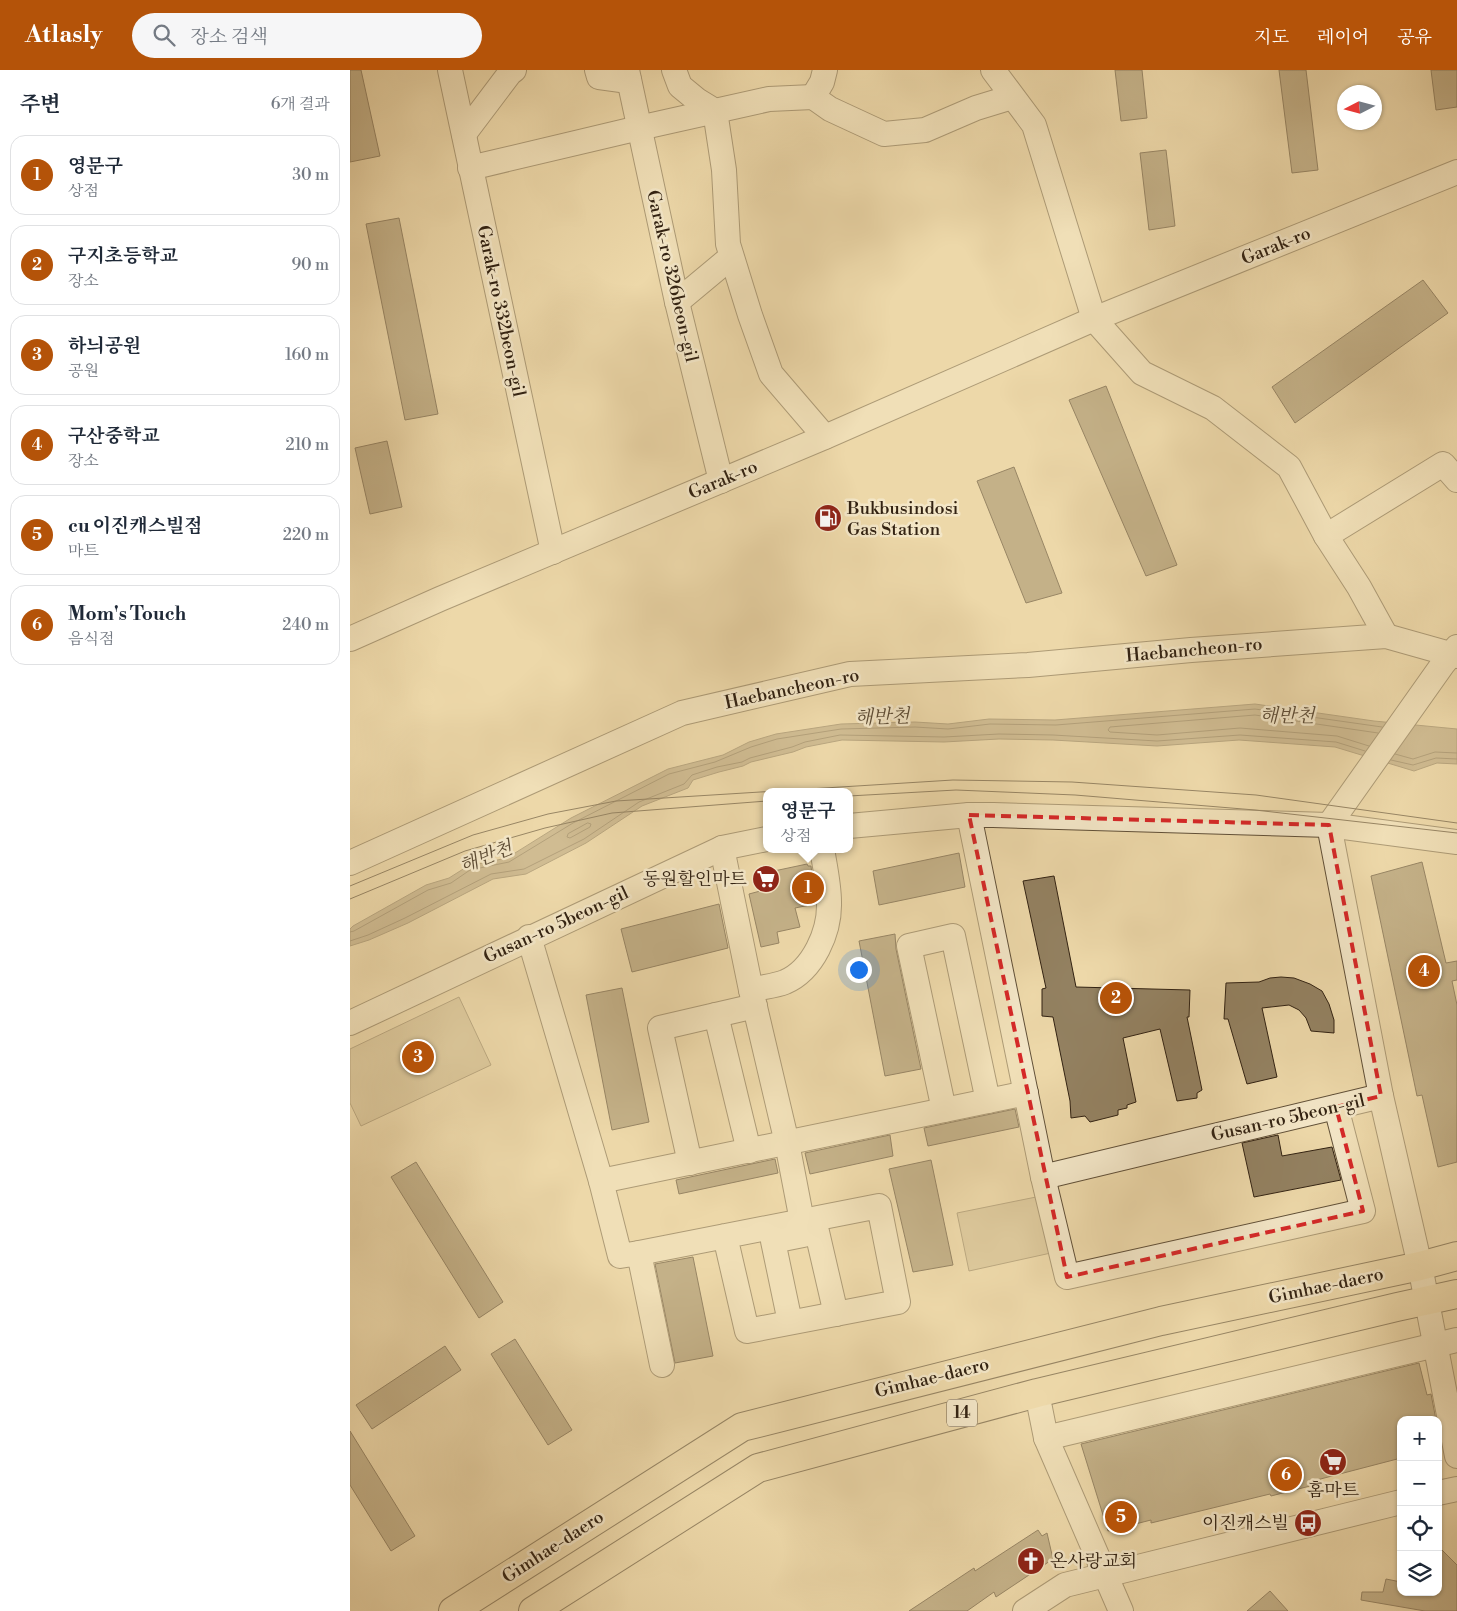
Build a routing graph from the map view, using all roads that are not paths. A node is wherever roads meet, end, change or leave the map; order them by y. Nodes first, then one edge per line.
1 (450, 70) edge
2 (514, 70) edge
3 (597, 70) edge
4 (674, 70) edge
5 (825, 70) edge
6 (993, 70) edge
7 (628, 75) edge
8 (1012, 97) junction
9 (813, 98) junction
10 (715, 110) junction
11 (639, 128) junction
12 (464, 134) junction
13 (470, 168) junction
14 (1457, 172) edge
15 (731, 257) junction
16 (677, 302) junction
17 (1094, 319) junction
18 (825, 436) junction
19 (1457, 480) edge
20 (721, 481) junction
21 (1326, 536) junction
22 (553, 552) junction
23 (1386, 636) junction
24 (350, 639) edge
25 (1452, 655) edge
26 (969, 815) junction
27 (1329, 824) junction
28 (853, 826) edge
29 (763, 840) edge
30 (1457, 842) edge
31 (722, 848) junction
32 (823, 853) edge
33 (350, 864) edge
34 (529, 938) junction
35 (753, 998) junction
36 (716, 1015) junction
37 (350, 1023) edge
38 (1026, 1093) junction
39 (1381, 1096) junction
40 (988, 1101) junction
41 (1336, 1107) junction
42 (944, 1110) junction
43 (787, 1143) junction
44 (749, 1151) junction
45 (690, 1163) junction
46 (1043, 1177) junction
47 (601, 1181) junction
48 (811, 1224) junction
49 (725, 1236) junction
50 (639, 1253) junction
51 (1457, 1256) edge
52 (1420, 1266) junction
53 (1457, 1294) edge
54 (1427, 1301) junction
55 (836, 1314) junction
56 (790, 1322) junction
57 (1446, 1342) edge
58 (662, 1365) dead end
59 (1037, 1393) junction
60 (1046, 1438) junction
61 (1457, 1456) edge
62 (1457, 1489) edge
63 (1442, 1492) edge
64 (1397, 1503) edge
65 (1106, 1575) junction
66 (453, 1611) edge
67 (533, 1611) edge
68 (1025, 1611) edge
69 (1121, 1611) edge

1 - 12 street, Garak-ro 332beon-gil
2 - 12 street
3 - 7 street
4 - 10 street
5 - 9 street
6 - 8 street
7 - 11 street, Garak-ro 326beon-gil
8 - 9 street
8 - 17 street
9 - 10 street
10 - 11 street
10 - 15 street
11 - 13 street
11 - 16 street, Garak-ro 326beon-gil
12 - 13 street, Garak-ro 332beon-gil
13 - 22 street, Garak-ro 332beon-gil
14 - 17 street, Garak-ro
15 - 16 street
15 - 18 street
16 - 20 street, Garak-ro 326beon-gil
17 - 18 street, Garak-ro
17 - 21 street
18 - 20 street, Garak-ro
19 - 21 street
20 - 22 street, Garak-ro
21 - 23 street
22 - 24 street, Garak-ro
23 - 25 street, Haebancheon-ro
23 - 33 street, Haebancheon-ro
25 - 27 street
26 - 27 street
26 - 28 street
26 - 38 street
27 - 30 street
27 - 39 street, Gusan-ro 5beon-gil
29 - 31 street, Gusan-ro 5beon-gil
31 - 34 street, Gusan-ro 5beon-gil
31 - 35 street
32 - 35 street
34 - 37 street, Gusan-ro 5beon-gil
34 - 47 street
35 - 36 street
35 - 43 street
36 - 44 street
36 - 45 street
38 - 40 street
38 - 46 street
39 - 41 street, Gusan-ro 5beon-gil
39 - 52 street
40 - 42 street
40 - 42 street
41 - 46 street, Gusan-ro 5beon-gil
41 - 46 street
42 - 43 street
43 - 44 street
43 - 48 street
44 - 45 street
45 - 47 street
47 - 50 street
48 - 49 street
48 - 55 street
48 - 55 street
48 - 56 street
49 - 50 street
49 - 56 street
50 - 58 street
51 - 52 main road, Gimhae-daero
52 - 54 street
52 - 66 main road, Gimhae-daero
53 - 54 main road, Gimhae-daero / 14
54 - 57 street
54 - 59 main road, Gimhae-daero / 14
55 - 56 street
57 - 60 street
57 - 61 street
59 - 60 street
59 - 67 main road, Gimhae-daero / 14
60 - 65 street
62 - 63 street
64 - 65 street
65 - 68 street
65 - 69 street

